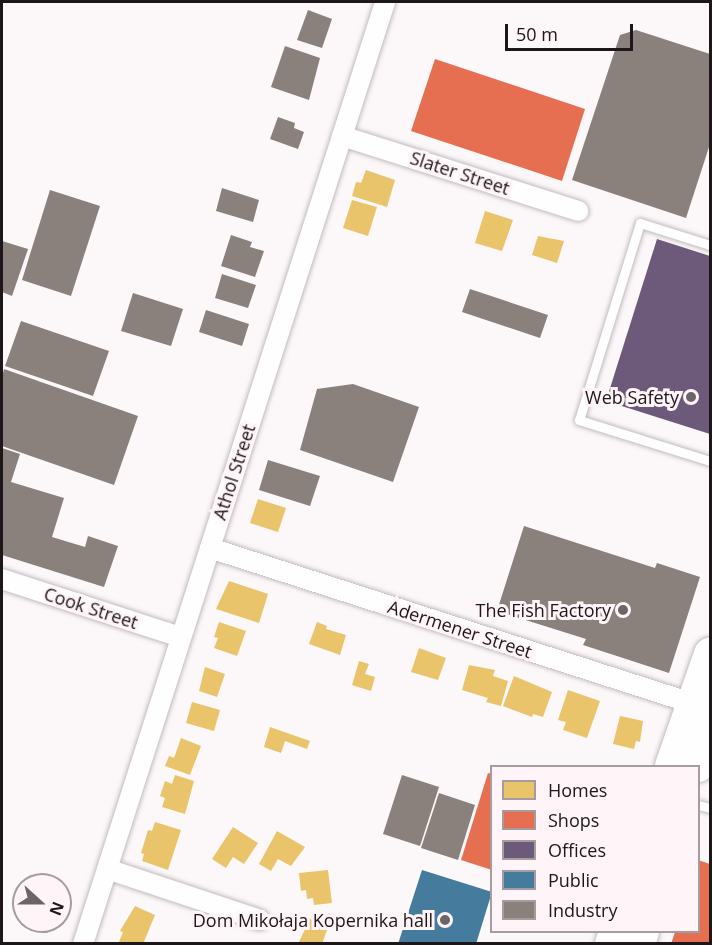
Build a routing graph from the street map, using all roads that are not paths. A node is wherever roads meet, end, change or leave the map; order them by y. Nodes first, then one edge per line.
1 (385, 2) edge
2 (342, 136) junction
3 (578, 211) dead end
4 (711, 245) edge
5 (711, 461) edge
6 (210, 548) junction
7 (2, 579) edge
8 (181, 637) junction
9 (711, 654) edge
10 (703, 707) edge
11 (711, 732) edge
12 (672, 765) edge
13 (698, 765) edge
14 (107, 869) junction
15 (260, 920) dead end
16 (83, 944) edge

1 - 2 street, Athol Street
2 - 3 street, Slater Street
2 - 6 street, Athol Street
4 - 5 lane
6 - 8 street, Athol Street
6 - 10 street, Adermener Street
7 - 8 street, Cook Street
8 - 14 street, Athol Street
9 - 10 highway
10 - 12 highway
11 - 13 highway
14 - 15 street
14 - 16 street, Athol Street

